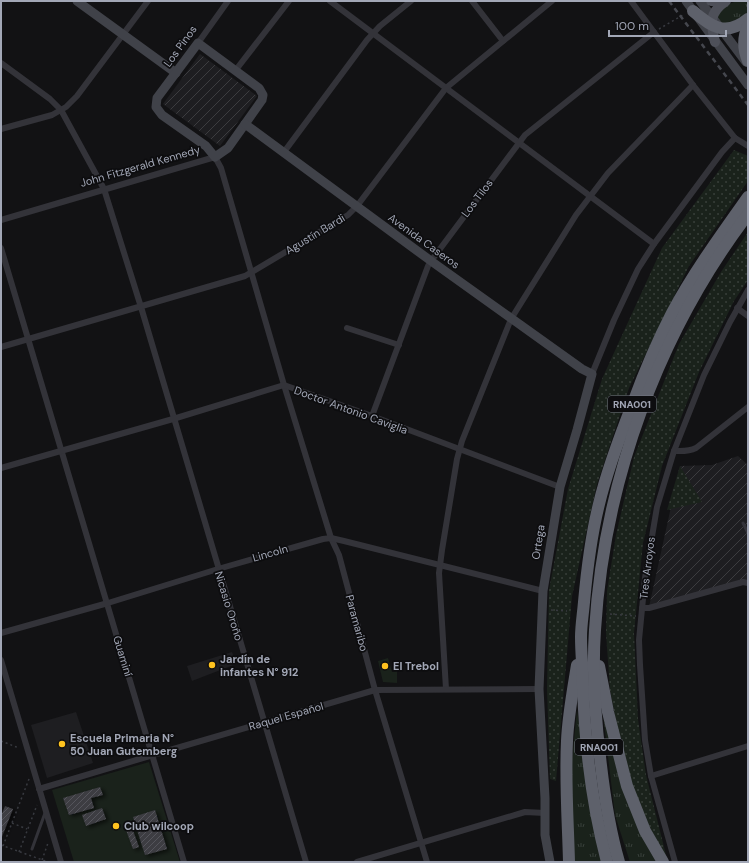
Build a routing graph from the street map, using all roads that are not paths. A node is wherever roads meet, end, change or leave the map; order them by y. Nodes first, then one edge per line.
1 (77, 1) edge
2 (148, 1) edge
3 (228, 1) edge
4 (288, 1) edge
5 (330, 1) edge
6 (411, 1) edge
7 (472, 1) edge
8 (552, 1) edge
9 (631, 1) edge
10 (686, 1) edge
11 (711, 1) edge
12 (724, 1) edge
13 (696, 6) edge
14 (748, 19) edge
15 (715, 24) junction
16 (748, 26) edge
17 (654, 32) junction
18 (373, 33) junction
19 (122, 34) junction
20 (503, 41) junction
21 (715, 42) junction
22 (198, 43) junction
23 (748, 61) edge
24 (1, 63) edge
25 (748, 64) edge
26 (236, 71) junction
27 (176, 73) junction
28 (694, 85) junction
29 (748, 85) edge
30 (446, 88) junction
31 (61, 110) junction
32 (246, 124) junction
33 (1, 129) edge
34 (735, 138) junction
35 (518, 143) junction
36 (748, 146) edge
37 (284, 152) junction
38 (215, 157) junction
39 (104, 189) junction
40 (589, 196) junction
41 (748, 197) edge
42 (357, 206) junction
43 (748, 214) edge
44 (1, 220) edge
45 (654, 244) junction
46 (1, 248) edge
47 (431, 261) junction
48 (251, 273) junction
49 (748, 290) edge
50 (141, 307) junction
51 (737, 308) junction
52 (748, 316) edge
53 (511, 318) junction
54 (347, 328) dead end
55 (27, 340) junction
56 (398, 345) junction
57 (1, 348) edge
58 (592, 374) junction
59 (284, 385) junction
60 (748, 407) edge
61 (372, 416) junction
62 (173, 419) junction
63 (460, 449) junction
64 (60, 451) junction
65 (674, 451) junction
66 (1, 468) edge
67 (560, 487) junction
68 (743, 523) dead end
69 (748, 533) edge
70 (331, 538) junction
71 (440, 564) junction
72 (218, 568) junction
73 (748, 583) edge
74 (543, 591) junction
75 (108, 603) junction
76 (642, 608) junction
77 (594, 631) junction
78 (1, 633) edge
79 (581, 636) junction
80 (1, 660) edge
81 (446, 689) junction
82 (539, 689) junction
83 (375, 690) junction
84 (264, 722) junction
85 (748, 746) edge
86 (153, 755) junction
87 (651, 776) junction
88 (40, 791) junction
89 (46, 811) junction
90 (545, 813) junction
91 (422, 843) junction
92 (32, 850) dead end
93 (61, 862) edge
94 (184, 862) edge
95 (306, 862) edge
96 (357, 862) edge
97 (427, 862) edge
98 (550, 862) edge
99 (569, 862) edge
100 (607, 862) edge
101 (619, 862) edge
102 (662, 862) edge
103 (675, 862) edge

1 - 19 street
2 - 19 street
3 - 22 street, Los Pinos
4 - 26 street
5 - 18 street
6 - 18 street
7 - 20 street
8 - 20 street, Agustín Bardi
9 - 17 street
10 - 13 street
11 - 12 main road
12 - 15 main road
13 - 15 highway
13 - 21 street
14 - 15 highway
15 - 21 main road
15 - 25 street
16 - 23 highway
17 - 28 street
17 - 35 street, Los Tilos
18 - 30 street
18 - 37 street
19 - 27 street
19 - 31 street
20 - 30 street, Agustín Bardi
21 - 29 street
22 - 26 street
22 - 27 street, Los Pinos
24 - 31 street, Nicasio Oroño
26 - 32 street, John Fitzgerald Kennedy
27 - 38 street, Los Pinos
28 - 34 street
28 - 40 street
30 - 35 street
30 - 42 street, Agustín Bardi
31 - 33 street
31 - 39 street, Nicasio Oroño
32 - 37 street, Avenida Caseros
32 - 38 street, John Fitzgerald Kennedy
34 - 36 street
34 - 45 street, Ortega
35 - 40 street
35 - 47 street, Los Tilos
37 - 42 street, Avenida Caseros
38 - 39 street, John Fitzgerald Kennedy
38 - 48 street, Paramaribo
39 - 44 street, John Fitzgerald Kennedy
39 - 50 street, Nicasio Oroño
40 - 45 street
40 - 53 street
41 - 79 highway, RNA001
42 - 47 street, Avenida Caseros
42 - 48 street, Agustín Bardi
43 - 77 highway, RNA001
45 - 58 street, Ortega
46 - 55 street, Guaminí
47 - 53 street, Avenida Caseros
47 - 56 street, Los Tilos
48 - 50 street, Agustín Bardi
48 - 59 street, Paramaribo
49 - 51 street, Tres Arroyos
50 - 55 street, Agustín Bardi
50 - 62 street, Nicasio Oroño
51 - 52 street
51 - 65 street, Tres Arroyos
53 - 58 street, Avenida Caseros
53 - 63 street
54 - 56 street
55 - 57 street, Agustín Bardi
55 - 64 street, Guaminí
56 - 61 street, Los Tilos
58 - 67 street, Ortega
59 - 61 street, Doctor Antonio Caviglia
59 - 62 street, Doctor Antonio Caviglia
59 - 70 street, Paramaribo
60 - 65 street
61 - 63 street, Doctor Antonio Caviglia
62 - 64 street, Doctor Antonio Caviglia
62 - 72 street, Nicasio Oroño
63 - 67 street, Doctor Antonio Caviglia
63 - 71 street
64 - 66 street, Doctor Antonio Caviglia
64 - 75 street, Guaminí
65 - 76 street, Tres Arroyos
67 - 74 street, Ortega
68 - 69 lane
70 - 71 street, Lincoln
70 - 72 street, Lincoln
70 - 83 street, Paramaribo
71 - 74 street, Lincoln
71 - 81 street
72 - 75 street, Lincoln
72 - 84 street, Nicasio Oroño
73 - 76 street
74 - 82 street, Ortega
75 - 78 street, Lincoln
75 - 86 street, Guaminí
76 - 87 street, Tres Arroyos
77 - 101 highway, RNA001
77 - 102 highway
79 - 99 highway
79 - 100 highway, RNA001
80 - 88 street
81 - 82 street, Raquel Español
81 - 83 street, Raquel Español
82 - 90 street, Ortega
83 - 84 street, Raquel Español
83 - 91 street, Paramaribo
84 - 86 street, Raquel Español
84 - 95 street, Nicasio Oroño
85 - 87 street
86 - 88 street, Raquel Español
86 - 94 street, Guaminí
87 - 103 street, Tres Arroyos
88 - 89 street
89 - 92 lane
89 - 93 street
90 - 91 street
90 - 98 street, Ortega
91 - 96 street
91 - 97 street, Paramaribo

